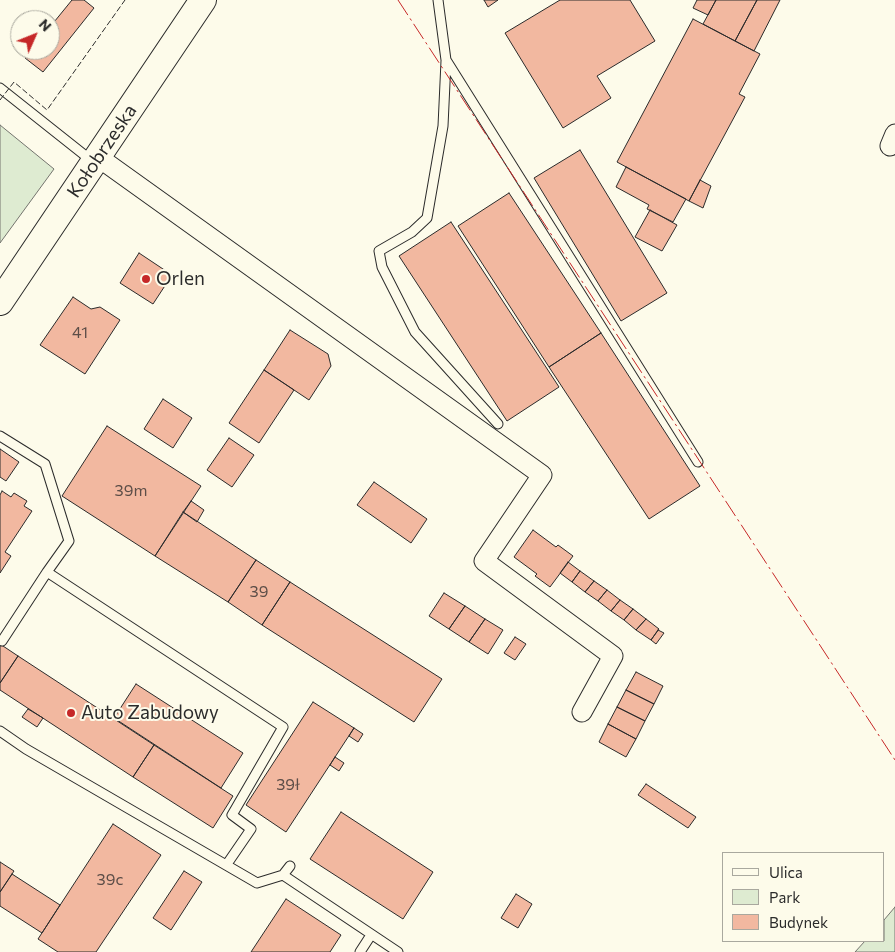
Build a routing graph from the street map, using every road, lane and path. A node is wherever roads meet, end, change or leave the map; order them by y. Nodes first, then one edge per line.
1 (203, 0) edge
2 (438, 0) edge
3 (446, 60) junction
4 (0, 88) edge
5 (96, 160) junction
6 (0, 302) edge
7 (498, 424) dead end
8 (0, 436) edge
9 (698, 462) dead end
10 (47, 572) junction
11 (2, 641) dead end
12 (582, 712) dead end
13 (0, 731) edge
14 (227, 864) junction
15 (290, 866) dead end
16 (283, 875) junction
17 (371, 935) junction
18 (360, 952) edge
19 (398, 952) edge

1 - 5 main road, Kołobrzeska
2 - 3 lane
3 - 7 lane
3 - 9 lane
4 - 5 lane
5 - 6 main road, Kołobrzeska
5 - 12 street
8 - 10 lane
10 - 11 lane
10 - 14 lane
13 - 14 lane
14 - 16 lane
15 - 16 lane
16 - 17 lane
17 - 18 lane
17 - 19 lane

